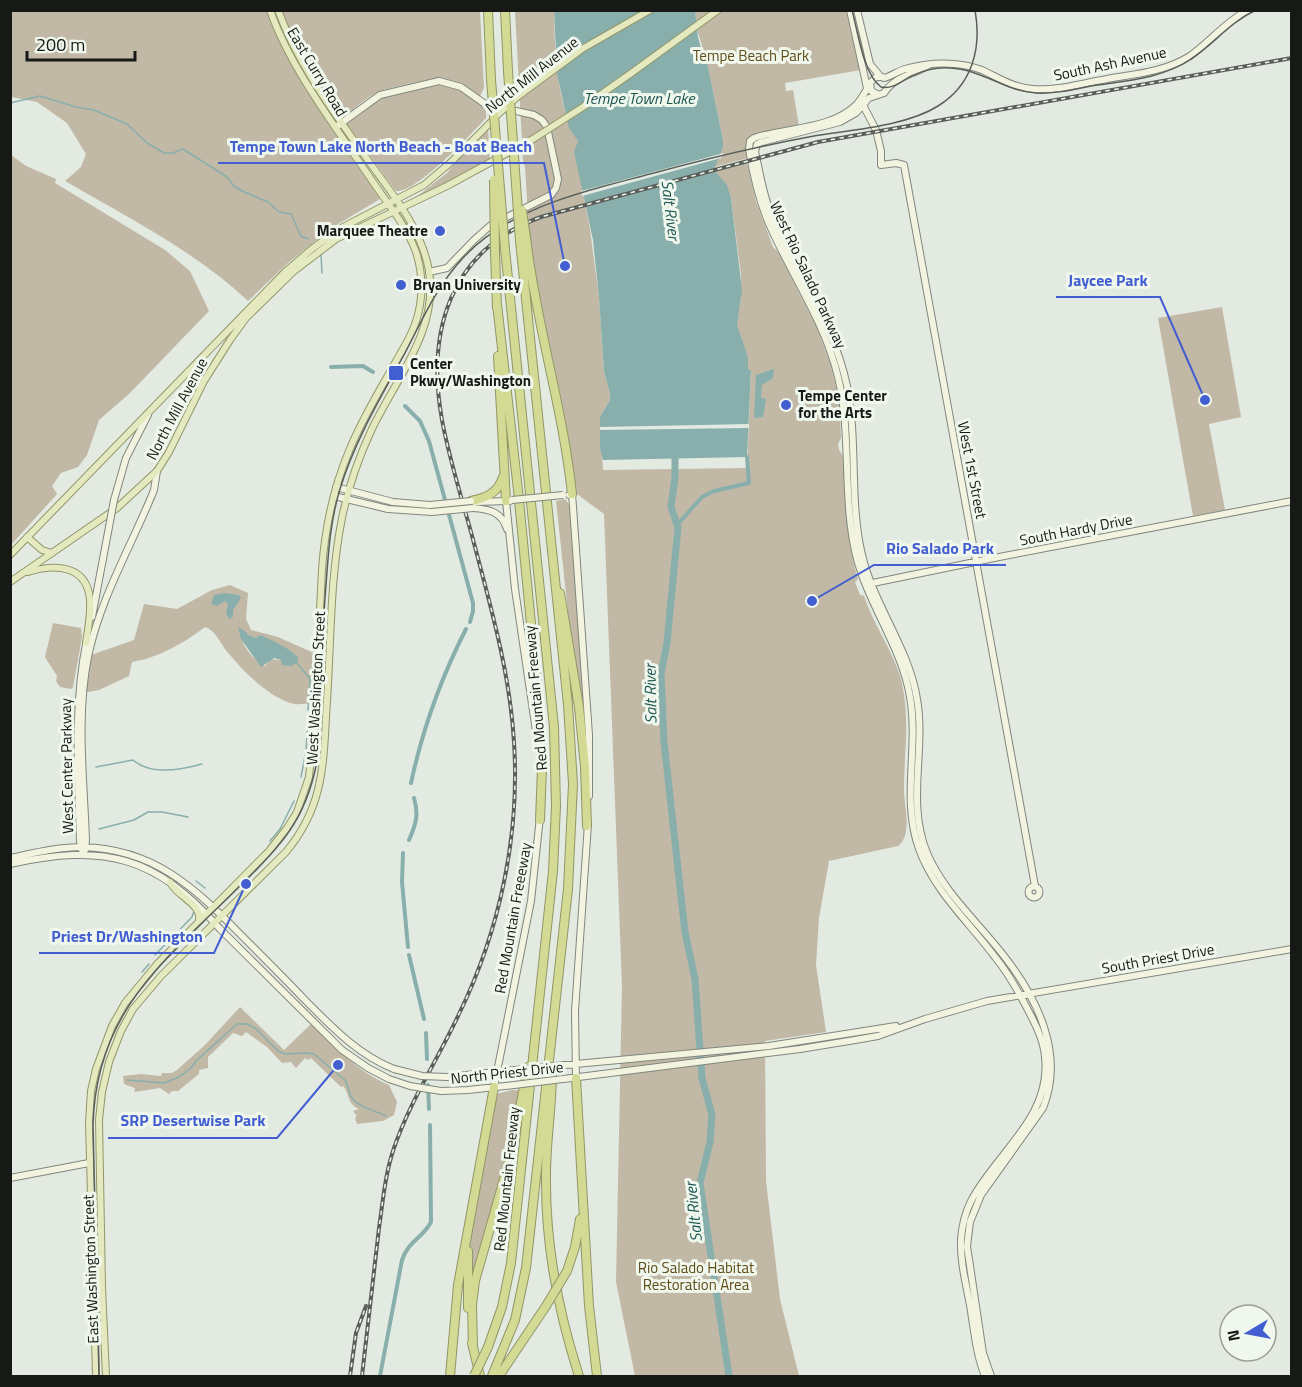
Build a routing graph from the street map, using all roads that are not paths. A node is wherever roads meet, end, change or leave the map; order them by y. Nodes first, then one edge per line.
1 (270, 10) edge
2 (278, 10) edge
3 (488, 10) edge
4 (505, 10) edge
5 (650, 10) edge
6 (718, 10) edge
7 (854, 10) edge
8 (1248, 10) edge
9 (929, 65) junction
10 (882, 77) junction
11 (869, 85) junction
12 (887, 87) junction
13 (877, 94) junction
14 (863, 96) junction
15 (861, 107) junction
16 (339, 125) junction
17 (496, 152) junction
18 (396, 200) junction
19 (388, 204) junction
20 (401, 207) junction
21 (393, 211) junction
22 (523, 239) junction
23 (429, 272) junction
24 (497, 304) junction
25 (212, 345) junction
26 (223, 351) junction
27 (156, 402) junction
28 (503, 463) junction
29 (157, 471) junction
30 (336, 487) junction
31 (349, 491) junction
32 (572, 494) junction
33 (334, 496) junction
34 (347, 499) junction
35 (509, 501) junction
36 (1292, 501) edge
37 (472, 505) junction
38 (27, 537) junction
39 (52, 553) junction
40 (10, 555) edge
41 (511, 557) junction
42 (976, 562) junction
43 (554, 568) junction
44 (21, 574) junction
45 (10, 582) edge
46 (868, 585) junction
47 (86, 643) junction
48 (916, 734) junction
49 (540, 820) junction
50 (587, 826) junction
51 (83, 849) junction
52 (10, 858) edge
53 (10, 864) edge
54 (170, 882) junction
55 (1035, 886) dead end
56 (213, 907) junction
57 (207, 913) junction
58 (222, 916) junction
59 (198, 922) junction
60 (215, 923) junction
61 (1292, 949) edge
62 (1028, 994) junction
63 (287, 995) junction
64 (1020, 995) junction
65 (315, 1010) junction
66 (537, 1021) junction
67 (552, 1045) junction
68 (769, 1050) junction
69 (575, 1064) junction
70 (496, 1072) junction
71 (1046, 1075) junction
72 (576, 1078) junction
73 (494, 1087) junction
74 (1043, 1108) junction
75 (100, 1161) joint
76 (89, 1164) junction
77 (996, 1165) junction
78 (580, 1173) junction
79 (10, 1178) edge
80 (988, 1186) junction
81 (475, 1192) junction
82 (972, 1206) junction
83 (473, 1348) junction
84 (495, 1374) edge
85 (96, 1377) edge
86 (106, 1377) edge
87 (450, 1377) edge
88 (474, 1377) edge
89 (480, 1377) edge
90 (579, 1377) edge
91 (597, 1377) edge
92 (985, 1377) edge
93 (991, 1377) edge

1 - 16 main road, East Curry Road
2 - 16 main road, East Curry Road
3 - 17 highway, Red Mountain Freeway, bridge
4 - 22 highway, bridge
5 - 18 main road, North Mill Avenue, bridge
6 - 20 main road, North Mill Avenue, bridge
7 - 10 main road
7 - 11 main road
8 - 9 main road, South Ash Avenue
9 - 10 main road, South Ash Avenue
9 - 12 main road, South Ash Avenue
10 - 11 main road
10 - 12 main road
11 - 13 main road
11 - 14 main road, West Rio Salado Parkway
12 - 13 main road
13 - 15 main road, West Rio Salado Parkway
14 - 15 main road
14 - 46 main road, West Rio Salado Parkway
15 - 42 main road, West 1st Street
15 - 46 main road, West Rio Salado Parkway
16 - 18 main road, East Curry Road
16 - 19 main road, East Curry Road
16 - 23 main road
17 - 24 highway, bridge
17 - 66 highway, Red Mountain Freeway, bridge
18 - 19 main road, North Mill Avenue
18 - 20 main road, West Washington Street
19 - 21 main road, West Washington Street
19 - 25 main road, North Mill Avenue
20 - 21 main road, North Mill Avenue
20 - 23 main road, West Washington Street
21 - 26 main road, North Mill Avenue
21 - 30 main road, West Washington Street
22 - 32 highway
22 - 43 highway, Red Mountain Freeway
23 - 31 main road, West Washington Street
24 - 28 highway
24 - 49 highway
25 - 26 main road
25 - 27 main road, North Mill Avenue
26 - 29 main road, North Mill Avenue
27 - 38 main road, North Mill Avenue
27 - 47 main road, West Center Parkway, bridge
28 - 35 highway
28 - 37 highway
29 - 39 main road, North Mill Avenue
29 - 51 main road, West Center Parkway
30 - 31 main road
30 - 33 main road, West Washington Street
31 - 34 main road, West Washington Street
31 - 37 main road, bridge
32 - 35 main road, bridge
32 - 50 main road
33 - 34 main road
33 - 56 main road, West Washington Street
34 - 37 main road, bridge
34 - 58 main road, West Washington Street
35 - 37 main road
35 - 41 main road, Red Mountain Freeeway
36 - 42 main road, South Hardy Drive
37 - 41 main road
38 - 39 main road
38 - 40 main road, North Mill Avenue
39 - 44 main road, North Mill Avenue
41 - 49 main road, Red Mountain Freeeway
42 - 46 main road, South Hardy Drive
42 - 55 main road, West 1st Street
43 - 50 highway
43 - 67 highway, Red Mountain Freeway
44 - 45 main road, North Mill Avenue
44 - 47 main road
46 - 48 main road, West Rio Salado Parkway
47 - 51 main road, West Center Parkway
48 - 62 main road, West Rio Salado Parkway
48 - 64 main road, West Rio Salado Parkway
49 - 70 main road, Red Mountain Freeeway
50 - 69 main road
51 - 52 main road, North Priest Drive
51 - 53 main road, North Priest Drive
51 - 54 main road, North Priest Drive
51 - 56 main road, North Priest Drive
54 - 57 main road, North Priest Drive
54 - 59 main road
56 - 57 main road, West Washington Street
56 - 58 main road, North Priest Drive
57 - 59 main road, West Washington Street
57 - 60 main road, North Priest Drive
58 - 60 main road, West Washington Street
58 - 65 main road, North Priest Drive
59 - 76 main road, West Washington Street
60 - 63 main road, North Priest Drive
60 - 75 main road, West Washington Street
61 - 62 main road, South Priest Drive
62 - 64 main road, North Priest Drive
62 - 74 main road, West Rio Salado Parkway
63 - 65 main road
63 - 73 main road, North Priest Drive, bridge
64 - 68 main road, North Priest Drive
64 - 71 main road, West Rio Salado Parkway
65 - 70 main road, North Priest Drive, bridge
66 - 83 highway
66 - 88 highway, Red Mountain Freeway, bridge
67 - 84 highway, Red Mountain Freeway
67 - 90 highway
68 - 69 main road, North Priest Drive
68 - 72 main road, North Priest Drive
69 - 70 main road, North Priest Drive, bridge
69 - 72 main road
70 - 73 main road, Red Mountain Freeeway
71 - 74 main road
71 - 77 main road, West Rio Salado Parkway
72 - 73 main road, North Priest Drive, bridge
72 - 78 highway
73 - 81 highway
74 - 80 main road, West Rio Salado Parkway
75 - 86 main road, East Washington Street
76 - 79 main road
76 - 85 main road, East Washington Street
77 - 80 main road
77 - 82 main road, West Rio Salado Parkway
78 - 84 highway, bridge
78 - 91 highway
80 - 82 main road, West Rio Salado Parkway
81 - 83 highway
81 - 87 highway
82 - 92 main road, West Rio Salado Parkway
82 - 93 main road, West Rio Salado Parkway
83 - 89 highway

